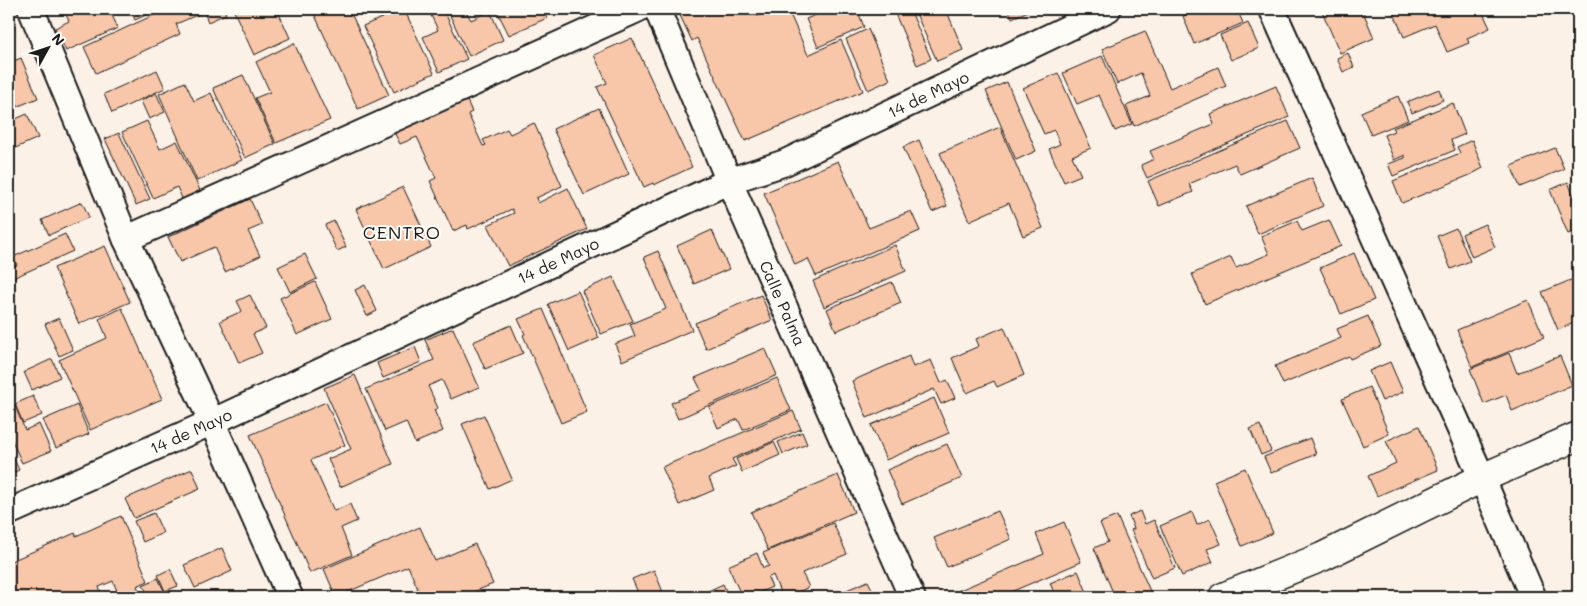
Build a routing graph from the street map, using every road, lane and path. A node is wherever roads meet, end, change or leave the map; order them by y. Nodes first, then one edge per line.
1 (31, 9) edge
2 (638, 9) edge
3 (657, 9) edge
4 (1108, 9) edge
5 (1272, 9) edge
6 (729, 181) junction
7 (126, 239) junction
8 (212, 422) junction
9 (1578, 436) edge
10 (1482, 478) junction
11 (9, 512) edge
12 (290, 597) edge
13 (912, 597) edge
14 (1223, 597) edge
15 (1533, 597) edge

1 - 7 street
2 - 7 street
3 - 6 street, Calle Palma
4 - 6 street, 14 de Mayo
5 - 10 street
6 - 8 street, 14 de Mayo
6 - 13 street, Calle Palma
7 - 8 street
8 - 11 street, 14 de Mayo
8 - 12 street
9 - 10 street
10 - 14 street
10 - 15 street

